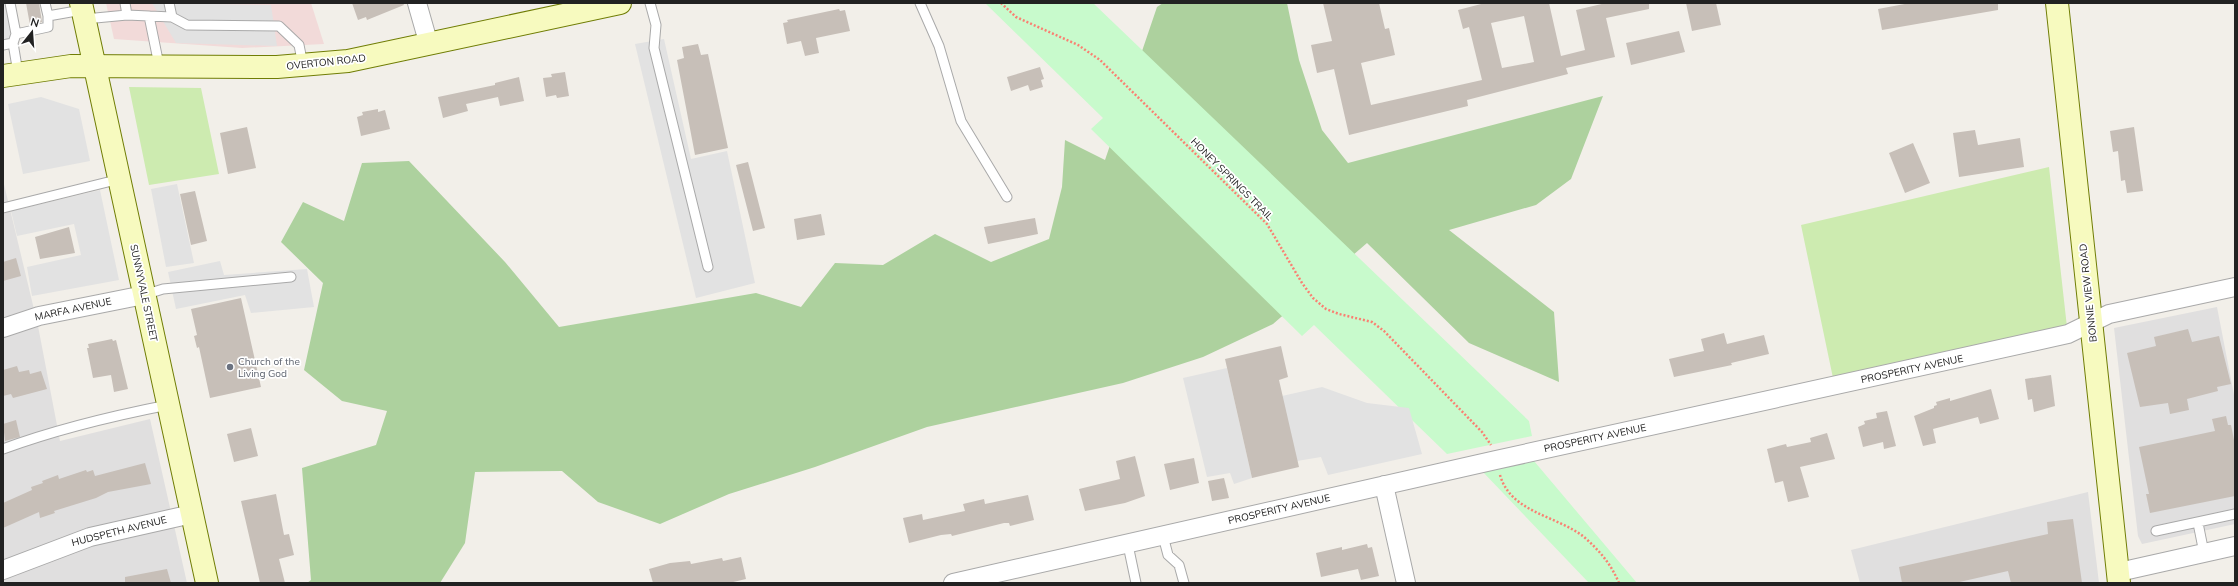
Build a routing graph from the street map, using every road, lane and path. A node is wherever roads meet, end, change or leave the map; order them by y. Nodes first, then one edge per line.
1 (10, 3) edge
2 (45, 3) edge
3 (125, 3) edge
4 (169, 3) edge
5 (417, 3) edge
6 (620, 3) edge
7 (650, 3) edge
8 (920, 3) edge
9 (1001, 3) edge
10 (2057, 3) edge
11 (563, 9) edge
12 (83, 11) edge
13 (128, 15) junction
14 (48, 16) junction
15 (149, 16) junction
16 (172, 17) junction
17 (16, 34) junction
18 (13, 43) junction
19 (3, 45) edge
20 (429, 45) junction
21 (160, 65) junction
22 (96, 66) junction
23 (304, 66) junction
24 (11, 75) edge
25 (120, 180) junction
26 (1007, 197) dead end
27 (3, 208) edge
28 (708, 268) dead end
29 (291, 277) dead end
30 (2235, 287) edge
31 (144, 295) junction
32 (2091, 323) junction
33 (3, 328) edge
34 (168, 405) junction
35 (3, 449) edge
36 (1493, 452) dead end
37 (1499, 473) dead end
38 (1384, 485) junction
39 (192, 514) junction
40 (2235, 514) edge
41 (2198, 523) junction
42 (2156, 532) dead end
43 (1163, 536) junction
44 (1128, 545) junction
45 (2235, 546) edge
46 (2204, 553) junction
47 (3, 570) edge
48 (2119, 577) edge
49 (207, 583) edge
50 (953, 583) edge
51 (1136, 583) edge
52 (1184, 583) edge
53 (1406, 583) edge
54 (1619, 583) edge

1 - 17 lane
2 - 14 lane
3 - 13 lane
4 - 16 lane
5 - 20 street
6 - 11 street, OVERTON ROAD
7 - 28 lane
8 - 26 lane
9 - 36 path, HONEY SPRINGS TRAIL
10 - 32 street, BONNIE VIEW ROAD
11 - 20 street, OVERTON ROAD
12 - 13 lane
12 - 14 lane
12 - 22 street, SUNNYVALE STREET
13 - 15 lane
14 - 17 lane
15 - 16 lane
15 - 21 lane
16 - 23 lane
17 - 18 lane
18 - 19 lane
18 - 24 lane
20 - 23 street, OVERTON ROAD
21 - 22 street, OVERTON ROAD
21 - 23 street, OVERTON ROAD
22 - 24 street, OVERTON ROAD
22 - 25 street, SUNNYVALE STREET
25 - 27 lane
25 - 31 street, SUNNYVALE STREET
29 - 31 lane
30 - 32 street, PROSPERITY AVENUE
31 - 33 street, MARFA AVENUE
31 - 34 street, SUNNYVALE STREET
32 - 38 street, PROSPERITY AVENUE
32 - 48 street, BONNIE VIEW ROAD
34 - 35 lane
34 - 39 street, SUNNYVALE STREET
37 - 54 path
38 - 43 street, PROSPERITY AVENUE
38 - 53 street
39 - 47 street, HUDSPETH AVENUE
39 - 49 street, SUNNYVALE STREET
40 - 41 lane
41 - 42 lane
41 - 46 lane
43 - 44 street, PROSPERITY AVENUE
43 - 52 lane
44 - 50 street, PROSPERITY AVENUE
44 - 51 lane
45 - 46 street
46 - 48 street

